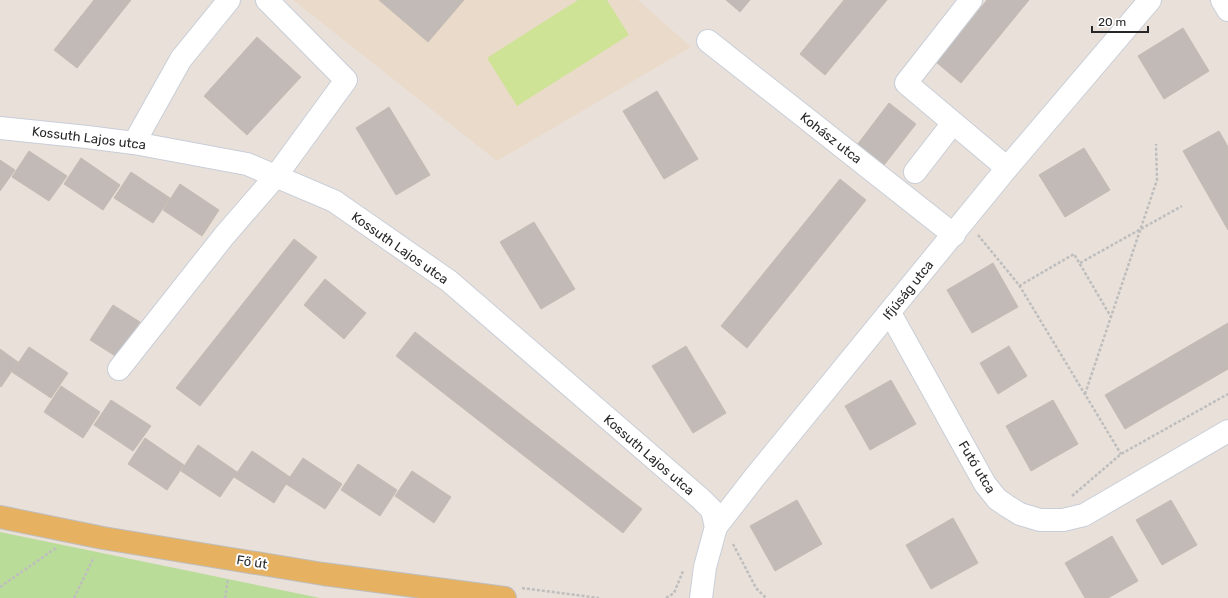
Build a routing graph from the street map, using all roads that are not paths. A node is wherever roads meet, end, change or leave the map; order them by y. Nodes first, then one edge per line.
1 (229, 0) edge
2 (267, 0) edge
3 (971, 0) edge
4 (1150, 0) edge
5 (1222, 0) edge
6 (1228, 10) edge
7 (708, 41) dead end
8 (953, 123) junction
9 (0, 128) edge
10 (134, 143) junction
11 (1008, 168) junction
12 (915, 172) dead end
13 (276, 176) junction
14 (960, 227) junction
15 (890, 313) junction
16 (118, 369) dead end
17 (1228, 431) edge
18 (0, 517) edge
19 (716, 527) junction
20 (505, 598) edge
21 (701, 598) edge

1 - 10 street
2 - 13 street
3 - 8 street
4 - 11 street, Ifjúság utca
5 - 6 street
7 - 14 street, Kohász utca
8 - 11 street
8 - 12 street
9 - 10 street, Kossuth Lajos utca
10 - 13 street, Kossuth Lajos utca
11 - 14 street, Ifjúság utca
13 - 16 street
13 - 19 street, Kossuth Lajos utca
14 - 15 street, Ifjúság utca
15 - 17 street, Futó utca
15 - 19 street, Ifjúság utca
18 - 20 main road, Fő út
19 - 21 street, Ifjúság utca

